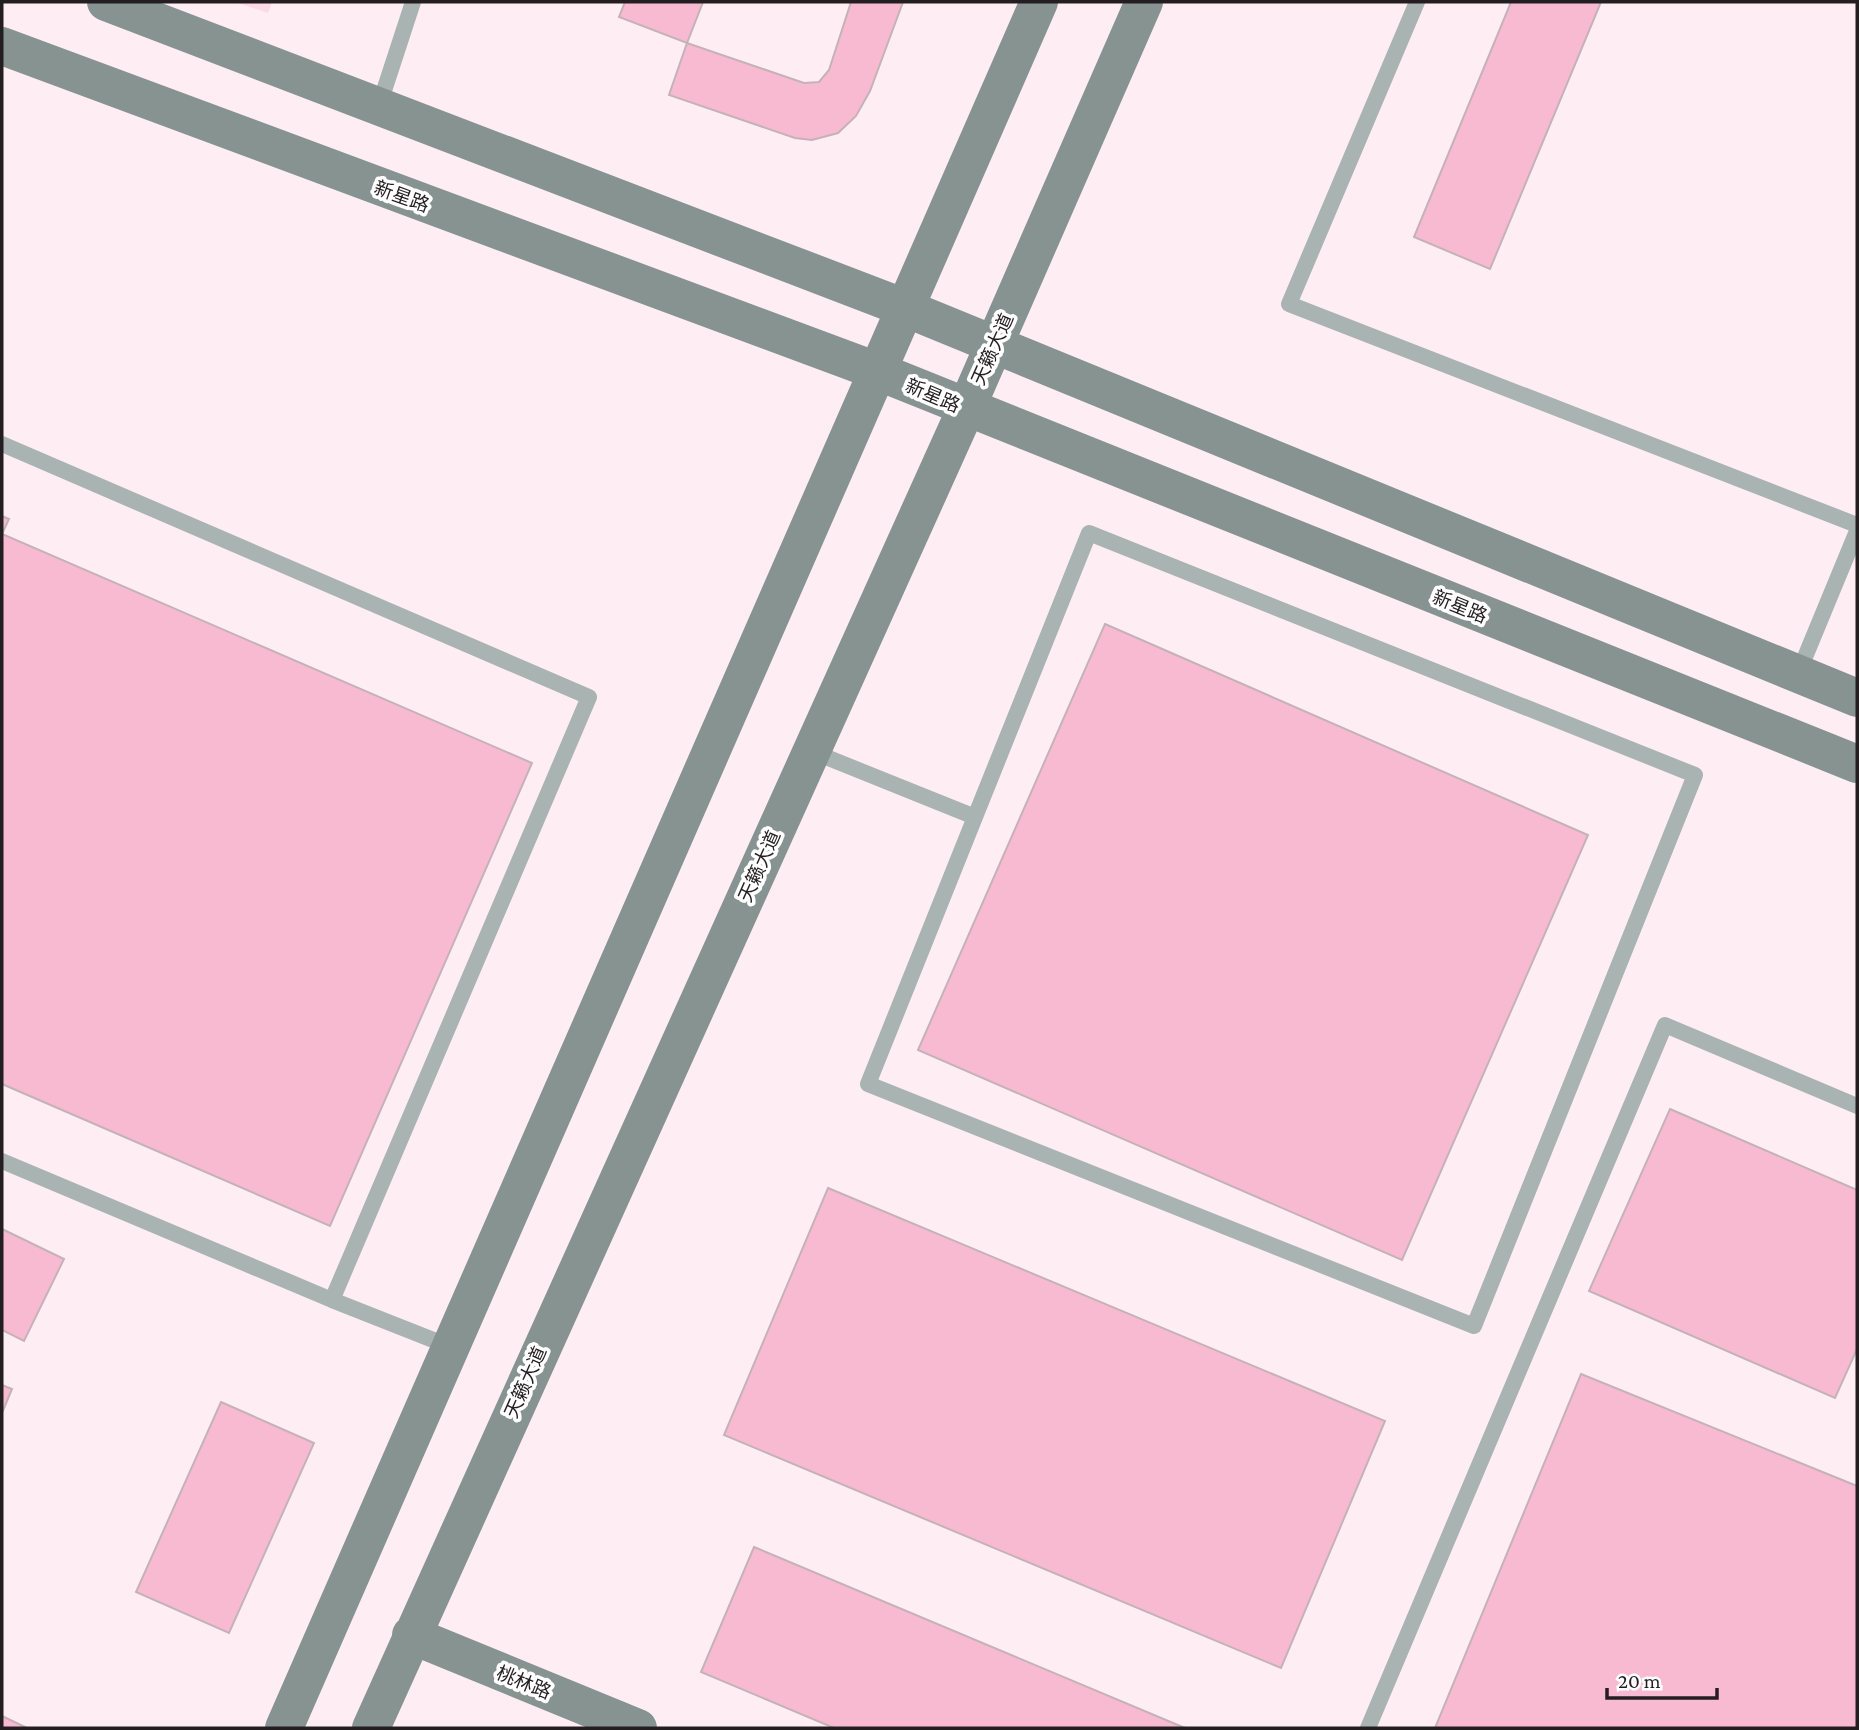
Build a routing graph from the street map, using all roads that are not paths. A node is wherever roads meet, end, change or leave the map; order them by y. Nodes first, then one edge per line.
1 (106, 2) edge
2 (414, 2) edge
3 (1039, 2) edge
4 (1144, 2) edge
5 (1417, 2) edge
6 (2, 46) edge
7 (379, 106) junction
8 (905, 308) junction
9 (993, 346) junction
10 (877, 371) junction
11 (966, 409) junction
12 (2, 444) edge
13 (1857, 528) edge
14 (1798, 674) junction
15 (1857, 698) edge
16 (811, 751) junction
17 (1857, 764) edge
18 (975, 817) junction
19 (1857, 1106) edge
20 (2, 1161) edge
21 (331, 1300) junction
22 (451, 1347) junction
23 (411, 1635) junction
24 (284, 1728) edge
25 (371, 1728) edge
26 (638, 1728) edge
27 (1368, 1728) edge

1 - 7 street
2 - 7 lane
3 - 8 street
4 - 9 street, 天籁大道
5 - 13 lane
6 - 10 street, 新星路
7 - 8 street
8 - 9 street
8 - 10 street
9 - 11 street, 天籁大道
9 - 14 street
10 - 11 street, 新星路
10 - 22 street
11 - 16 street, 天籁大道
11 - 17 street, 新星路
12 - 21 lane
13 - 14 lane
14 - 15 street
16 - 18 lane
16 - 23 street, 天籁大道
18 - 18 lane
19 - 27 lane
20 - 21 lane
21 - 22 lane
22 - 24 street
23 - 25 street, 天籁大道
23 - 26 street, 桃林路

